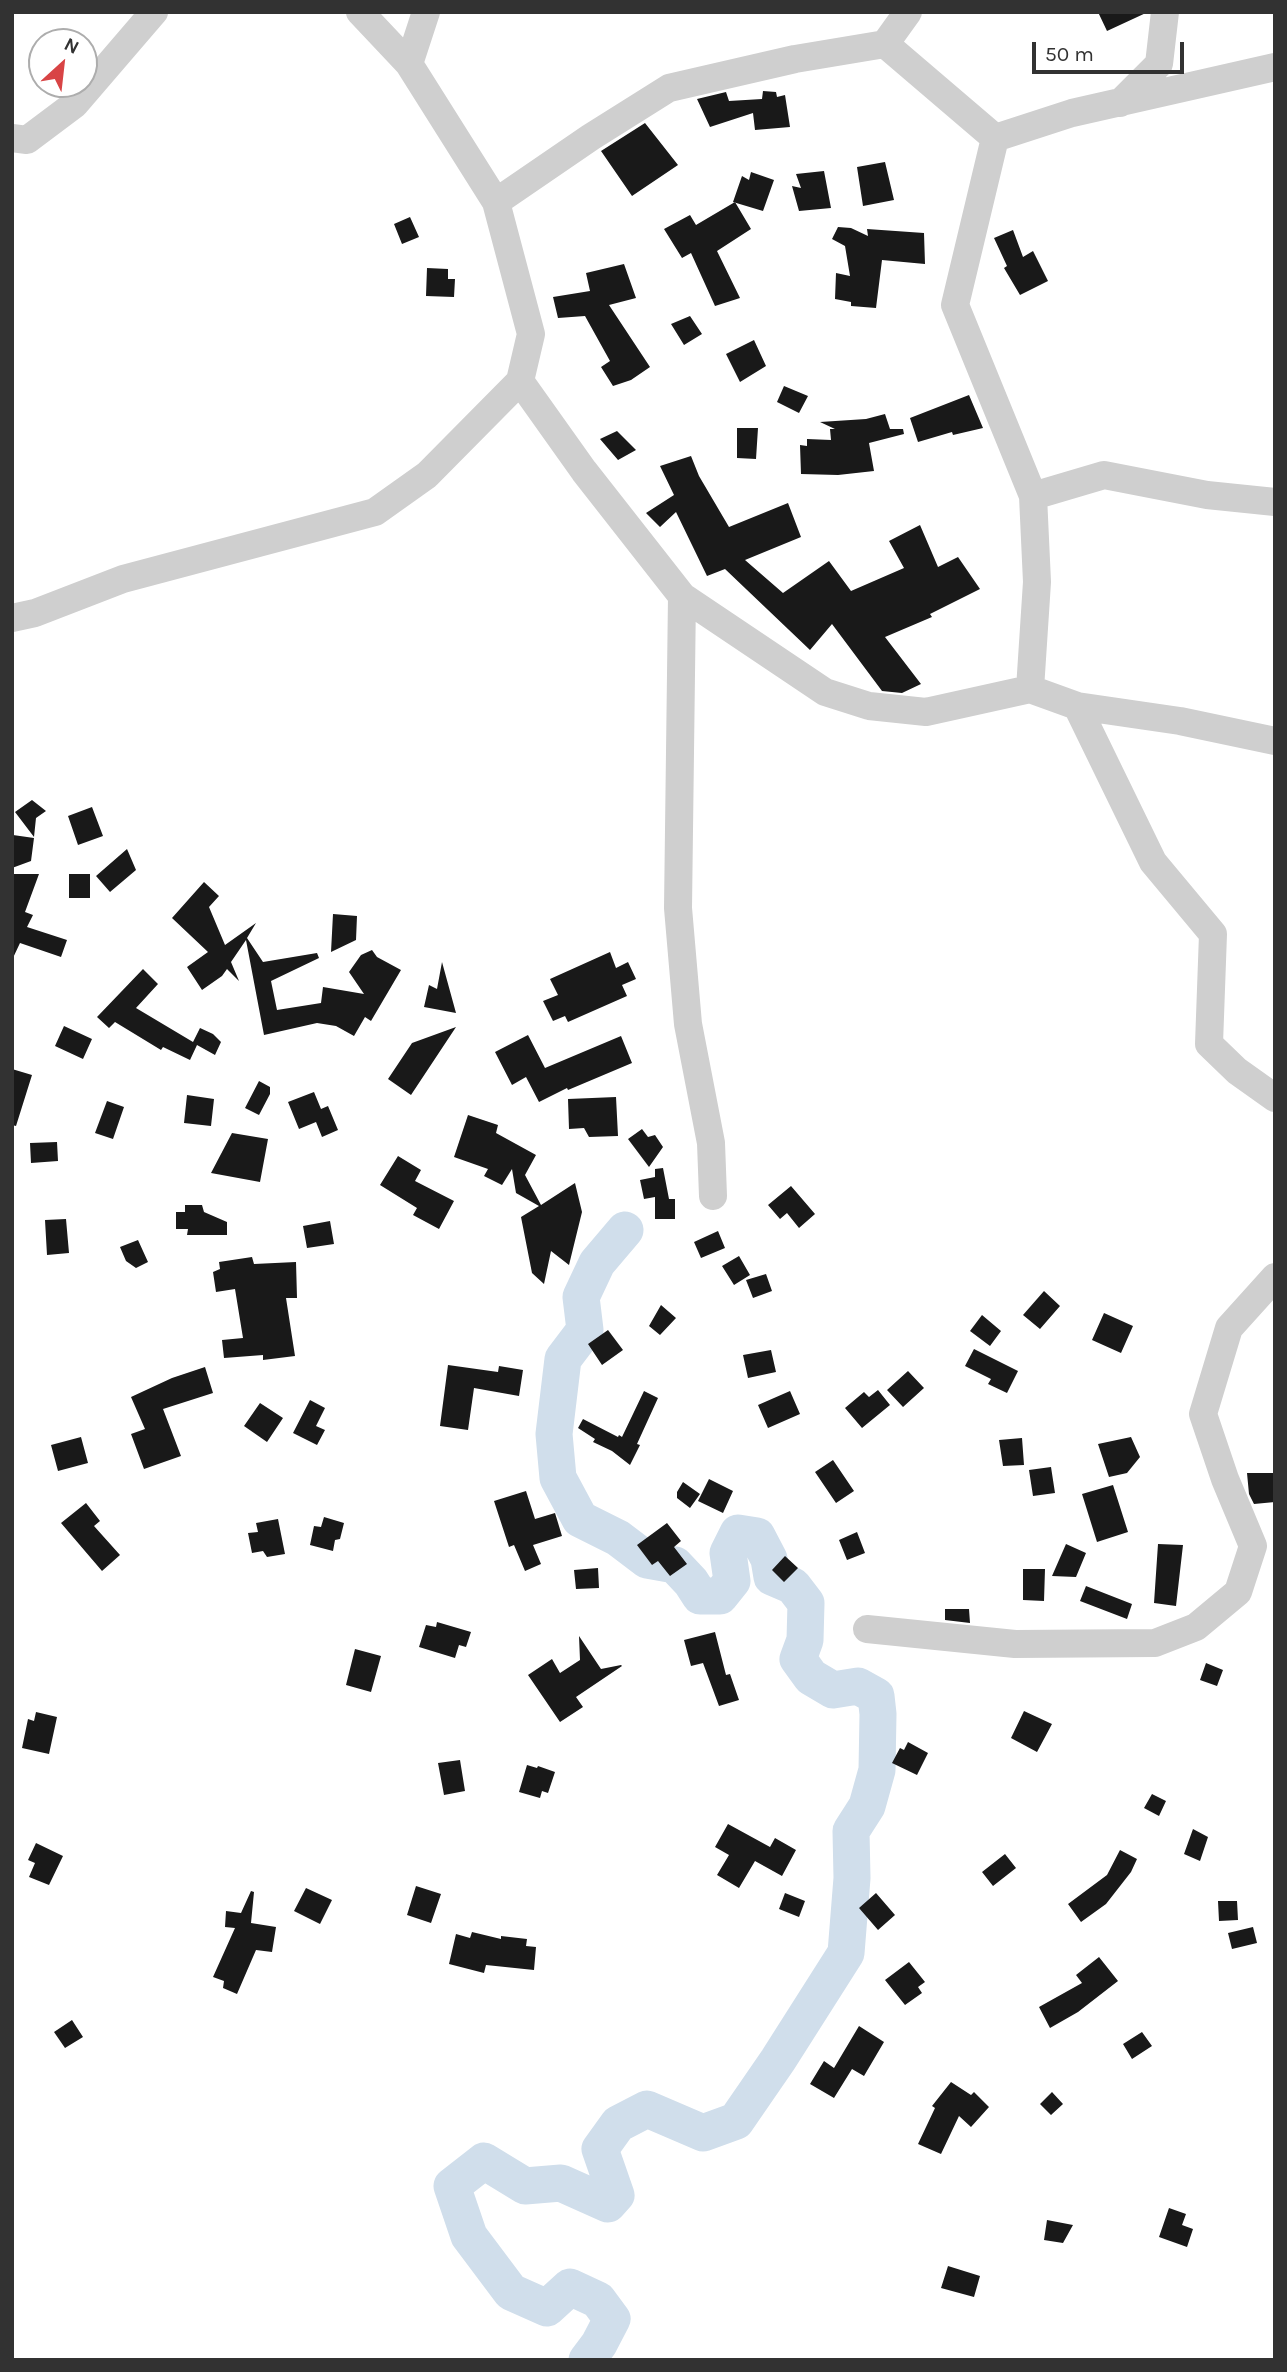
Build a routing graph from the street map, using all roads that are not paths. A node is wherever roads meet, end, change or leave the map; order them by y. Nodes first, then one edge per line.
1 (154, 12) edge
2 (360, 12) edge
3 (426, 12) edge
4 (908, 12) edge
5 (1165, 12) edge
6 (885, 44) junction
7 (410, 64) junction
8 (1275, 67) edge
9 (1120, 103) junction
10 (12, 138) edge
11 (995, 138) junction
12 (496, 202) junction
13 (520, 381) junction
14 (1033, 496) junction
15 (1275, 502) edge
16 (682, 596) junction
17 (12, 618) edge
18 (1030, 689) junction
19 (1077, 706) junction
20 (1275, 741) edge
21 (1275, 1098) edge
22 (713, 1196) dead end
23 (1275, 1277) edge
24 (867, 1629) dead end

1 - 10 street
2 - 7 street
3 - 7 street
4 - 6 street
5 - 9 street
6 - 11 street
6 - 12 street
7 - 12 street
8 - 9 street
9 - 11 street
11 - 14 street
12 - 13 street
13 - 16 street
13 - 17 street
14 - 15 street
14 - 18 street
16 - 18 street
16 - 22 street
18 - 19 street
19 - 20 street
19 - 21 street
23 - 24 street

